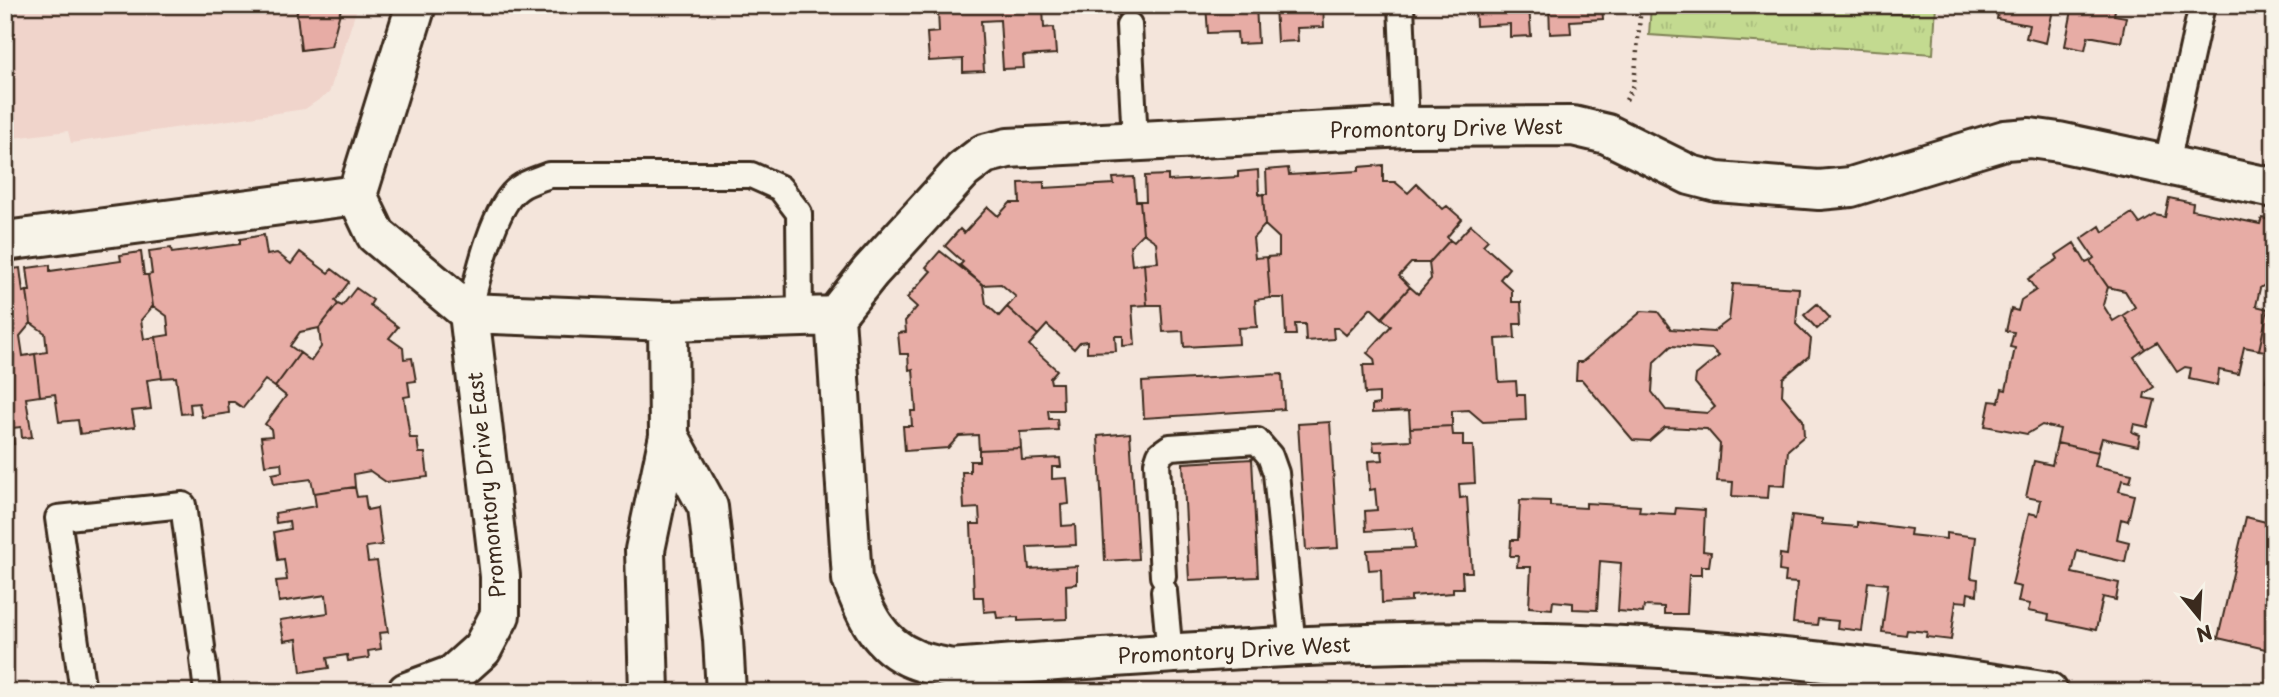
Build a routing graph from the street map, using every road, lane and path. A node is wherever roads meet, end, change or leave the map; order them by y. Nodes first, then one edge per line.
1 (416, 5) edge
2 (1401, 5) edge
3 (1641, 5) edge
4 (2202, 5) edge
5 (1129, 25) dead end
6 (1406, 127) junction
7 (1607, 134) junction
8 (1135, 141) junction
9 (2166, 163) junction
10 (2274, 188) edge
11 (358, 195) junction
12 (5, 241) edge
13 (469, 313) junction
14 (818, 317) junction
15 (668, 321) junction
16 (669, 436) junction
17 (1293, 648) junction
18 (1170, 655) junction
19 (83, 692) edge
20 (207, 692) edge
21 (407, 692) edge
22 (649, 692) edge
23 (726, 692) edge
24 (2048, 692) edge

1 - 11 street
2 - 6 lane
3 - 7 path
4 - 9 lane
5 - 8 lane
6 - 7 street, Promontory Drive West
6 - 8 street, Promontory Drive West
7 - 9 street, Promontory Drive West
8 - 14 street, Promontory Drive West
9 - 10 street, Promontory Drive West
11 - 12 street
11 - 13 street
13 - 14 lane
13 - 15 street
13 - 21 street, Promontory Drive East
14 - 15 street
14 - 18 street, Promontory Drive West
15 - 16 street
16 - 22 street
16 - 23 street
17 - 18 street, Promontory Drive West
17 - 18 lane
17 - 24 street, Promontory Drive West
19 - 20 lane

